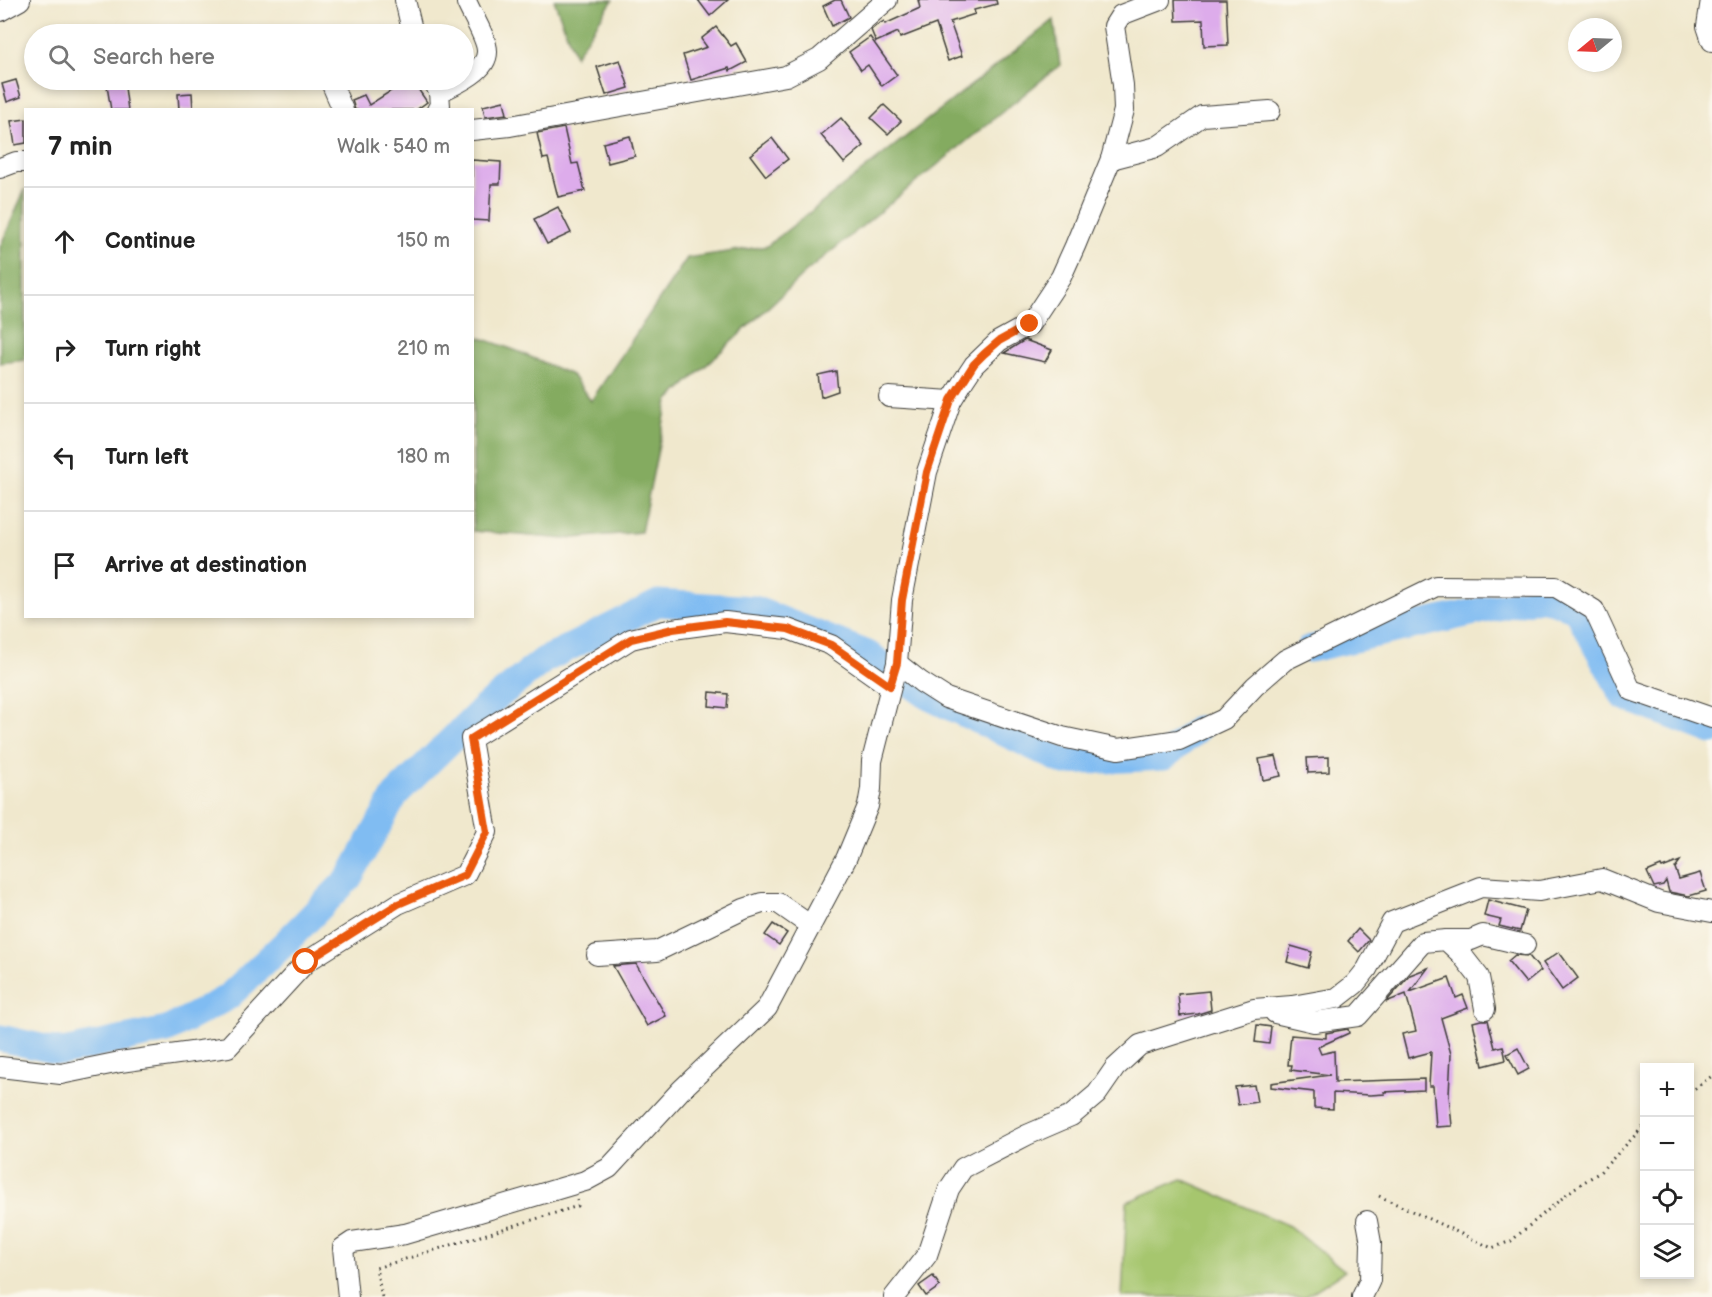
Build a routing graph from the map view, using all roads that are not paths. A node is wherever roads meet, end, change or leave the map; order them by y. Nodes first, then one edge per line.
1 (20, 0) edge
2 (405, 0) edge
3 (887, 0) edge
4 (1160, 0) edge
5 (1711, 0) edge
6 (467, 3) dead end
7 (0, 11) edge
8 (411, 24) edge
9 (1712, 41) edge
10 (474, 73) edge
11 (334, 90) edge
12 (342, 108) edge
13 (1270, 111) dead end
14 (474, 130) edge
15 (1111, 159) junction
16 (24, 162) edge
17 (0, 168) edge
18 (889, 397) dead end
19 (951, 400) junction
20 (893, 674) junction
21 (1712, 718) edge
22 (1712, 912) edge
23 (811, 926) junction
24 (1446, 940) junction
25 (1525, 945) dead end
26 (597, 955) dead end
27 (1254, 1008) junction
28 (1485, 1009) dead end
29 (0, 1067) edge
30 (1367, 1221) dead end
31 (348, 1297) edge
32 (894, 1297) edge
33 (1362, 1297) edge

1 - 7 street
2 - 8 street
3 - 14 street
4 - 15 street
5 - 9 street
6 - 10 street
11 - 12 street
13 - 15 street
15 - 19 street
16 - 17 street
18 - 19 street
19 - 20 street
20 - 21 street
20 - 23 street
20 - 29 street
22 - 27 street
23 - 26 street
23 - 31 street
24 - 25 street
24 - 27 street
24 - 28 street
27 - 32 street
30 - 33 street

